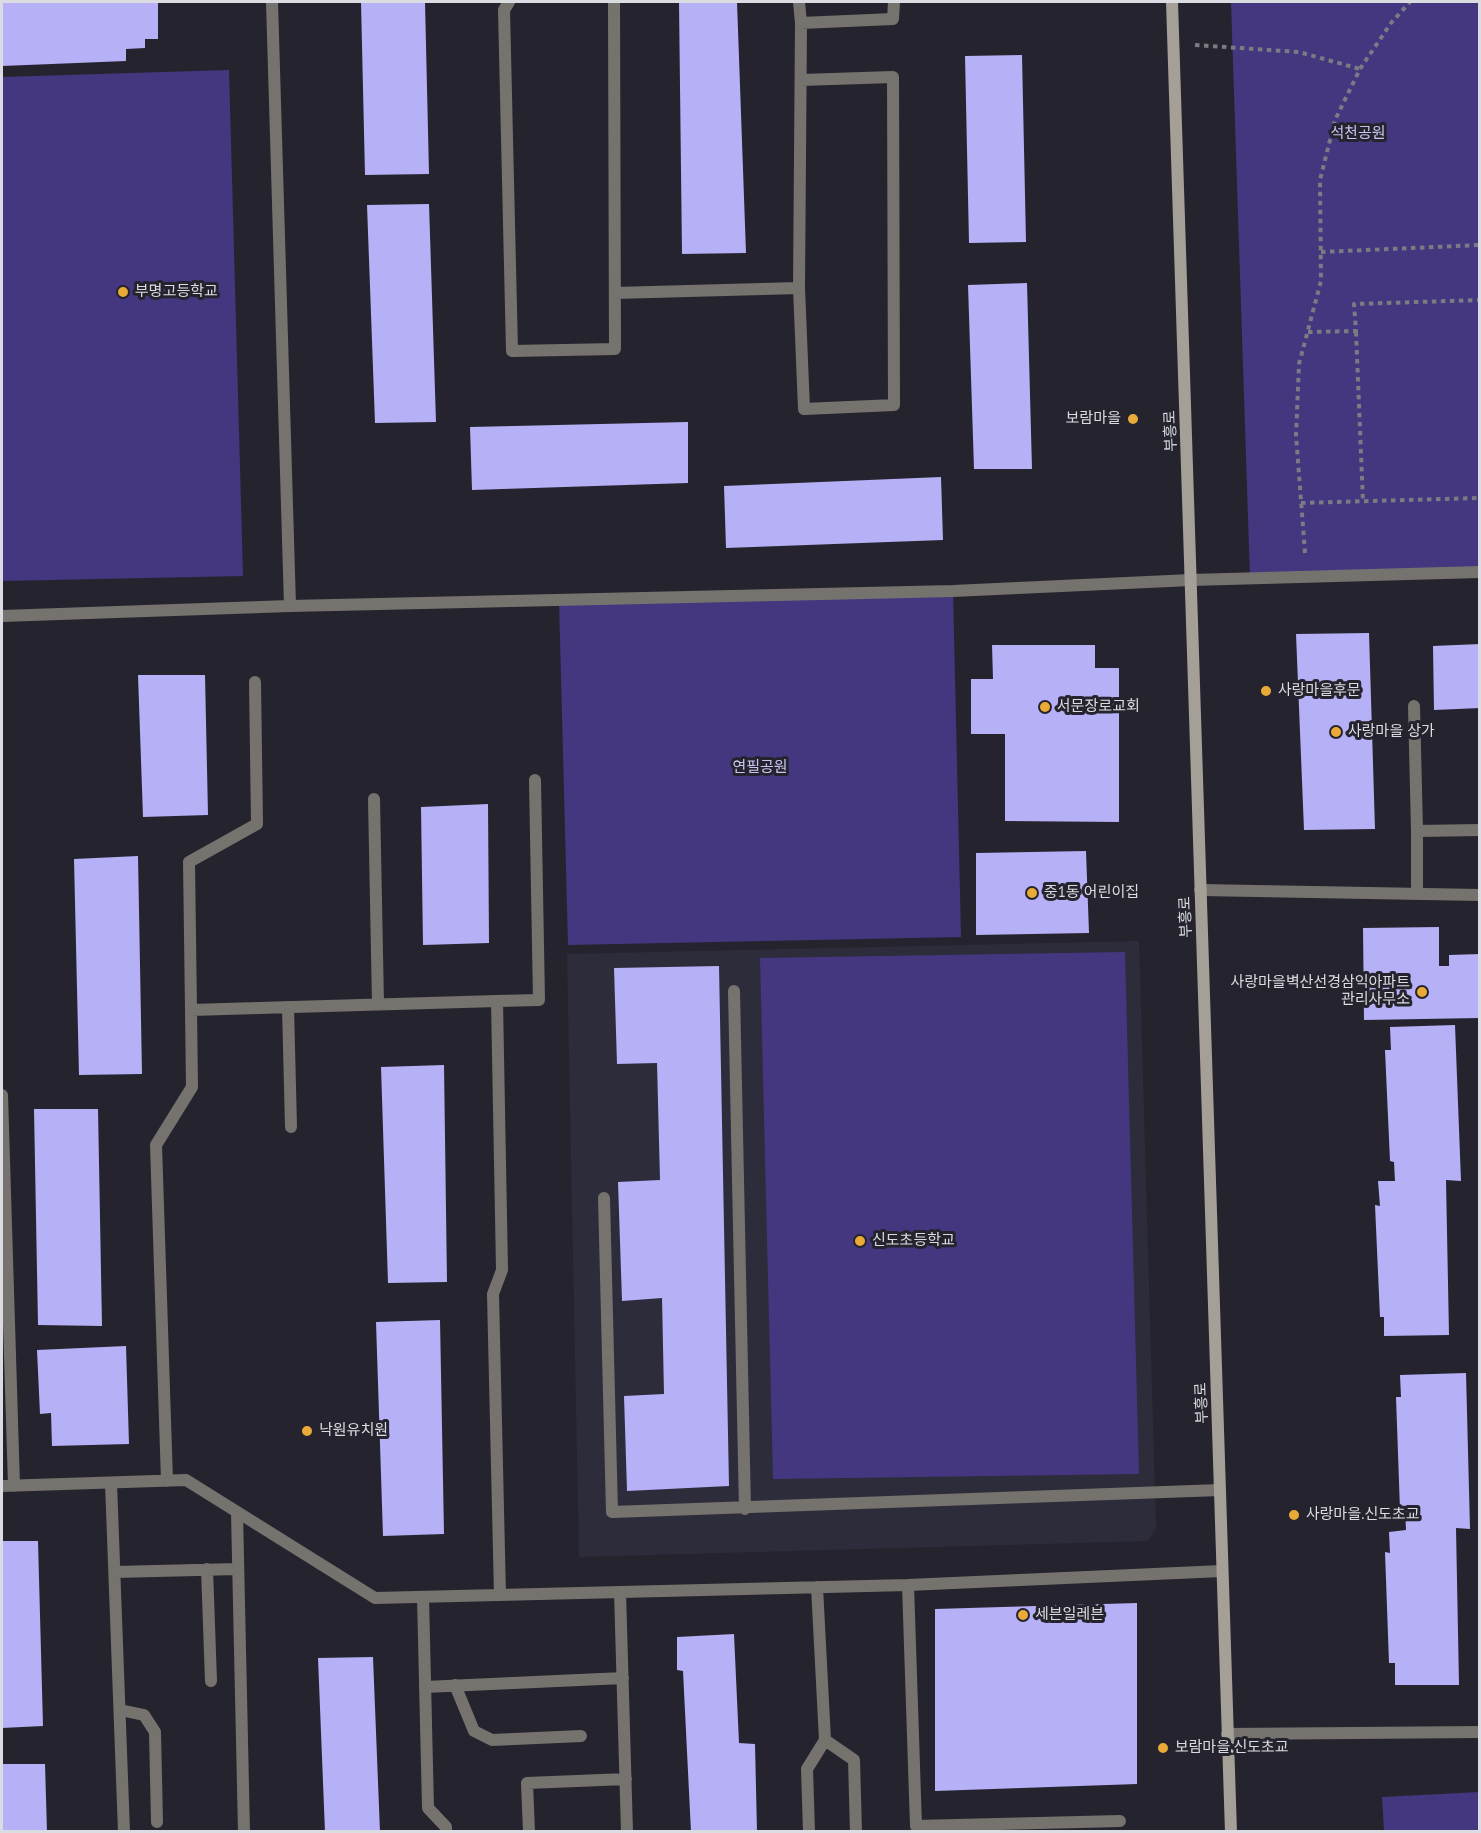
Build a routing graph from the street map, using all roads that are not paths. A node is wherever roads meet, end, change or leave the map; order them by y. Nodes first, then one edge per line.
1 (272, 2) edge
2 (509, 2) edge
3 (614, 2) edge
4 (799, 2) edge
5 (894, 2) edge
6 (1172, 2) edge
7 (801, 23) junction
8 (801, 80) junction
9 (799, 288) junction
10 (615, 293) junction
11 (1479, 572) edge
12 (1191, 580) junction
13 (290, 606) junction
14 (2, 616) edge
15 (255, 682) dead end
16 (1414, 706) dead end
17 (535, 780) dead end
18 (374, 799) dead end
19 (1479, 830) edge
20 (1417, 831) junction
21 (1200, 890) junction
22 (1417, 894) junction
23 (1479, 895) edge
24 (735, 991) dead end
25 (498, 1001) junction
26 (378, 1004) junction
27 (288, 1007) junction
28 (191, 1010) junction
29 (2, 1095) edge
30 (291, 1127) dead end
31 (604, 1198) dead end
32 (4, 1246) edge
33 (5, 1324) edge
34 (166, 1481) junction
35 (111, 1483) junction
36 (8, 1486) edge
37 (1220, 1490) junction
38 (745, 1509) junction
39 (237, 1512) junction
40 (207, 1569) junction
41 (238, 1569) junction
42 (1222, 1571) junction
43 (115, 1572) junction
44 (908, 1585) junction
45 (817, 1587) junction
46 (620, 1592) junction
47 (500, 1595) junction
48 (423, 1597) junction
49 (622, 1678) junction
50 (211, 1681) dead end
51 (455, 1685) junction
52 (425, 1687) junction
53 (120, 1710) junction
54 (1479, 1732) edge
55 (1227, 1734) junction
56 (581, 1736) dead end
57 (825, 1740) junction
58 (626, 1779) junction
59 (1120, 1821) dead end
60 (157, 1822) dead end
61 (124, 1832) edge
62 (244, 1832) edge
63 (446, 1832) edge
64 (529, 1832) edge
65 (627, 1832) edge
66 (809, 1832) edge
67 (856, 1832) edge
68 (1230, 1832) edge

1 - 13 street
2 - 10 street
3 - 10 street
4 - 7 street
5 - 7 street
6 - 12 street, 부흥로
7 - 8 street
8 - 9 street
8 - 9 street
9 - 10 street
11 - 12 street
12 - 13 street
12 - 21 street, 부흥로
13 - 14 street
15 - 28 street
16 - 20 street
17 - 25 street
18 - 26 street
19 - 20 street
20 - 22 street
21 - 22 street
21 - 37 street, 부흥로
22 - 23 street
24 - 38 street
25 - 26 street
25 - 47 street
26 - 27 street
27 - 28 street
27 - 30 street
28 - 34 street
29 - 32 street
31 - 38 street
32 - 33 street
33 - 36 street
34 - 35 street
34 - 39 street
35 - 36 street
35 - 43 street
37 - 38 street
37 - 42 street, 부흥로
39 - 41 street
39 - 48 street
40 - 41 street
40 - 43 street
40 - 50 street
41 - 62 street
42 - 44 street
42 - 55 street, 부흥로
43 - 53 street
44 - 45 street
44 - 59 street
45 - 46 street
45 - 57 street
46 - 47 street
46 - 49 street
47 - 48 street
48 - 52 street
49 - 51 street
49 - 58 street
51 - 52 street
51 - 56 street
52 - 63 street
53 - 60 street
53 - 61 street
54 - 55 street
55 - 68 street, 부흥로
57 - 66 street
57 - 67 street
58 - 64 street
58 - 65 street

